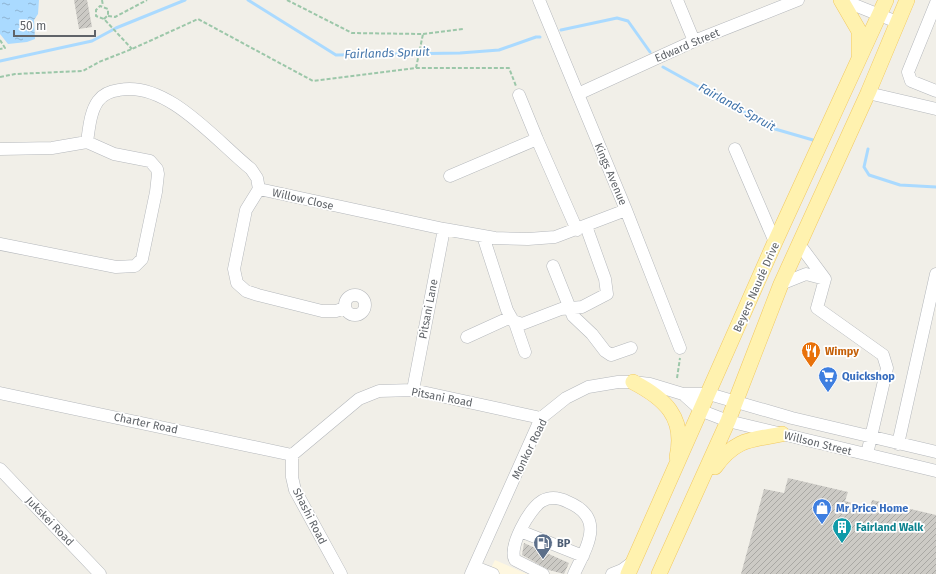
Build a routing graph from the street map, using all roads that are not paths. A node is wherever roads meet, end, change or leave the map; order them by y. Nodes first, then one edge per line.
1 (539, 0) edge
2 (677, 0) edge
3 (798, 0) edge
4 (841, 0) edge
5 (886, 0) edge
6 (907, 0) edge
7 (936, 3) edge
8 (880, 15) junction
9 (897, 22) junction
10 (694, 42) junction
11 (859, 59) junction
12 (936, 91) edge
13 (868, 92) junction
14 (578, 94) junction
15 (519, 95) road end
16 (936, 109) edge
17 (536, 139) junction
18 (87, 142) junction
19 (735, 149) dead end
20 (0, 150) edge
21 (450, 176) dead end
22 (259, 189) junction
23 (626, 210) junction
24 (581, 228) junction
25 (444, 229) junction
26 (483, 236) junction
27 (776, 242) junction
28 (0, 244) edge
29 (799, 244) junction
30 (553, 266) dead end
31 (936, 274) edge
32 (825, 279) junction
33 (781, 284) junction
34 (568, 307) junction
35 (345, 308) dead end
36 (513, 320) junction
37 (467, 337) dead end
38 (631, 348) dead end
39 (680, 348) road end
40 (525, 352) dead end
41 (633, 382) junction
42 (413, 390) junction
43 (0, 393) edge
44 (683, 394) junction
45 (709, 394) junction
46 (736, 401) junction
47 (702, 411) junction
48 (541, 418) junction
49 (728, 421) junction
50 (782, 434) junction
51 (871, 437) junction
52 (898, 444) junction
53 (936, 452) edge
54 (867, 454) junction
55 (292, 455) junction
56 (0, 469) edge
57 (674, 471) junction
58 (936, 471) edge
59 (520, 531) junction
60 (680, 531) junction
61 (583, 556) junction
62 (630, 568) edge
63 (473, 570) edge
64 (100, 574) edge
65 (341, 574) edge
66 (493, 574) edge
67 (543, 574) edge
68 (576, 574) edge
69 (612, 574) edge
70 (659, 574) edge

1 - 14 street, Kings Avenue
2 - 10 street
3 - 10 street, Edward Street
4 - 8 street
4 - 11 main road
5 - 8 main road, Beyers Naudé Drive
6 - 9 main road, Beyers Naudé Drive
7 - 12 street
8 - 9 street
8 - 11 main road, Beyers Naudé Drive
9 - 13 main road, Beyers Naudé Drive
10 - 14 street, Edward Street
11 - 27 main road, Beyers Naudé Drive
13 - 16 street
13 - 29 main road, Beyers Naudé Drive
14 - 23 street, Kings Avenue
15 - 17 street
17 - 21 street
17 - 24 street
18 - 20 street
18 - 22 street, Willow Close
18 - 28 street
19 - 27 street
22 - 25 street, Willow Close
22 - 35 street
23 - 24 street, Willow Close
23 - 39 street, Kings Avenue
24 - 26 street, Willow Close
24 - 34 street
25 - 26 street, Willow Close
25 - 42 street, Pitsani Lane
26 - 36 street
27 - 45 main road, Beyers Naudé Drive
29 - 32 street
29 - 33 main road, Beyers Naudé Drive
30 - 34 street
31 - 52 street
32 - 33 street
32 - 51 street
33 - 46 main road, Beyers Naudé Drive
34 - 36 street
34 - 38 street
36 - 37 street
36 - 40 street
41 - 44 street, Monkor Road
41 - 48 street, Monkor Road
41 - 57 main road
42 - 48 street, Pitsani Road
42 - 55 street, Pitsani Road
43 - 55 street, Charter Road
44 - 45 street, Monkor Road
44 - 47 street, Monkor Road
45 - 46 street, Willson Street
45 - 47 main road, Beyers Naudé Drive
46 - 49 main road, Beyers Naudé Drive
46 - 51 street, Willson Street
47 - 49 street, Willson Street
47 - 57 main road, Beyers Naudé Drive
48 - 63 street, Monkor Road
49 - 50 street, Willson Street
49 - 60 main road, Beyers Naudé Drive
50 - 54 street, Willson Street
50 - 60 main road
51 - 52 street, Willson Street
51 - 54 street
52 - 53 street, Willson Street
54 - 58 street, Willson Street
55 - 65 street, Shashi Road
56 - 64 street, Jukskei Road
57 - 62 main road, Beyers Naudé Drive
59 - 61 street
59 - 61 street
59 - 67 street
60 - 70 main road, Beyers Naudé Drive
61 - 68 street
62 - 69 street
63 - 66 street

